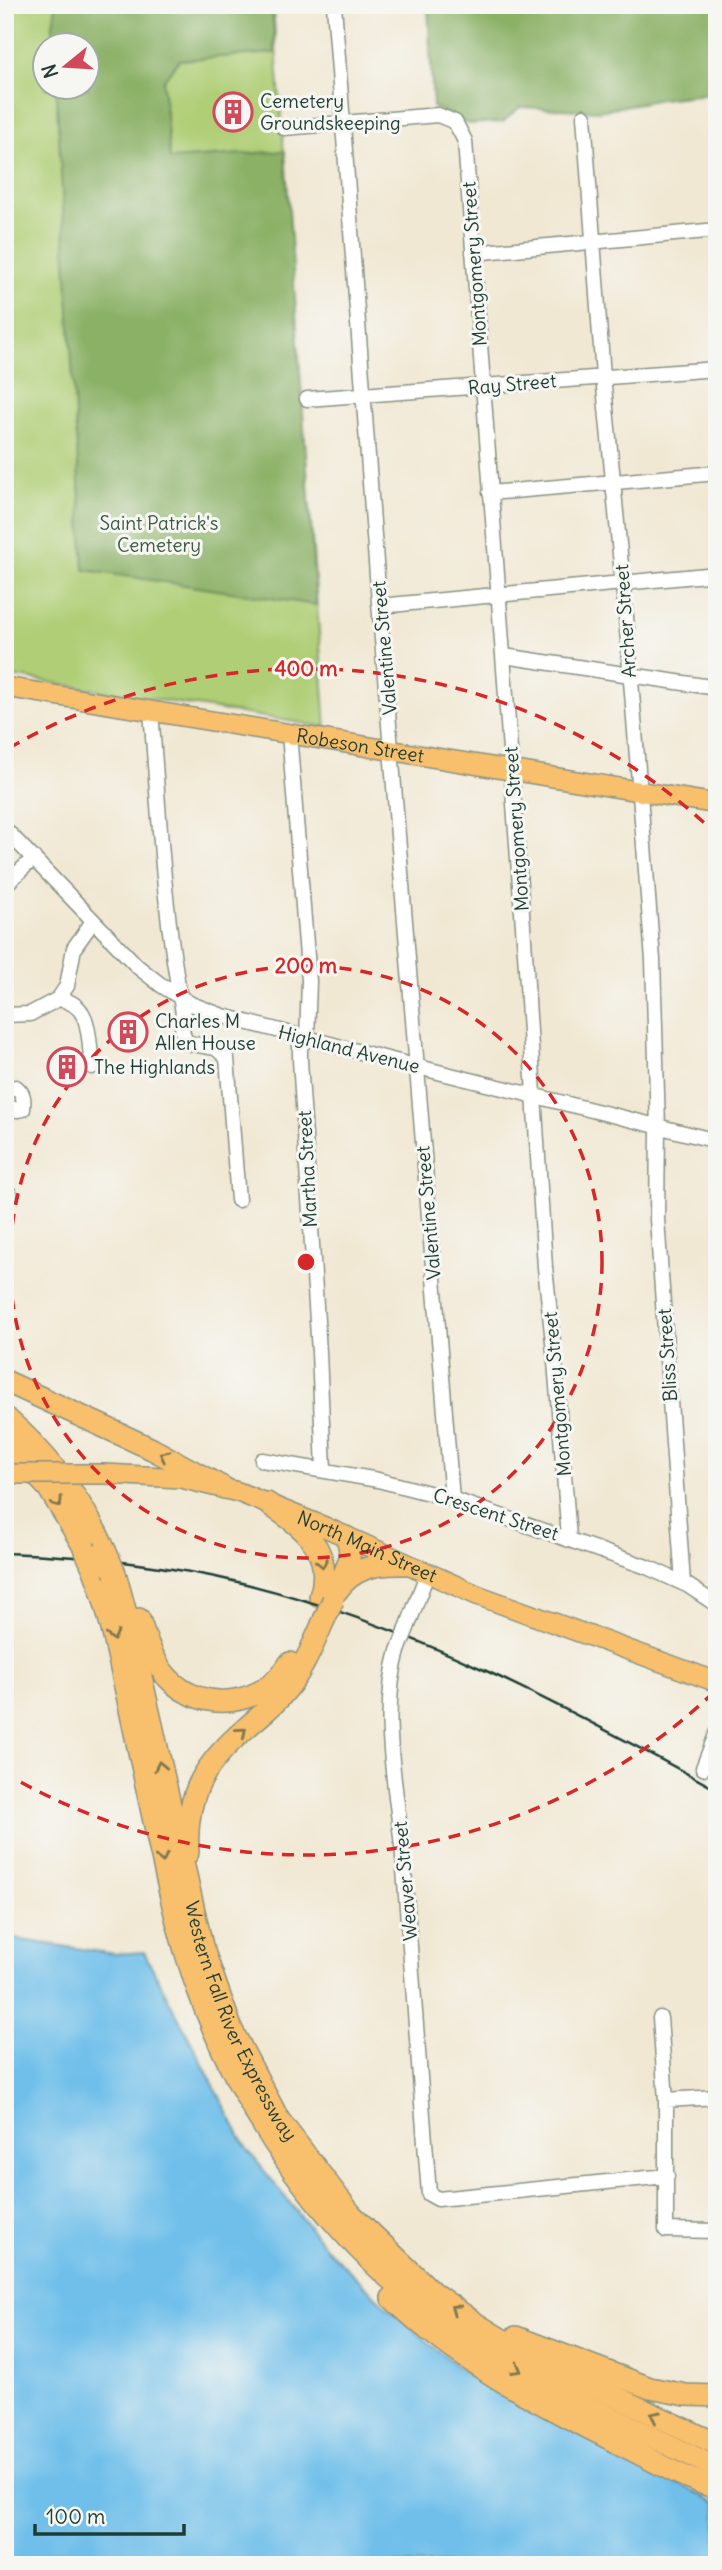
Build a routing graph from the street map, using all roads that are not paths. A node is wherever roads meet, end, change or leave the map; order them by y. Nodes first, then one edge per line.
1 (334, 5) edge
2 (584, 116) dead end
3 (343, 124) junction
4 (284, 128) dead end
5 (717, 230) edge
6 (594, 242) junction
7 (473, 253) junction
8 (717, 369) edge
9 (603, 376) junction
10 (483, 387) junction
11 (365, 395) junction
12 (307, 400) dead end
13 (717, 473) edge
14 (613, 481) junction
15 (490, 493) junction
16 (717, 574) edge
17 (623, 582) junction
18 (498, 593) junction
19 (380, 606) junction
20 (504, 656) junction
21 (629, 675) junction
22 (5, 687) edge
23 (717, 688) edge
24 (151, 711) junction
25 (289, 733) junction
26 (393, 750) junction
27 (512, 771) junction
28 (639, 792) junction
29 (717, 804) edge
30 (5, 829) edge
31 (34, 858) junction
32 (5, 885) edge
33 (93, 921) junction
34 (180, 997) junction
35 (58, 999) junction
36 (5, 1015) edge
37 (307, 1039) junction
38 (92, 1067) dead end
39 (418, 1067) junction
40 (5, 1090) edge
41 (535, 1096) junction
42 (5, 1106) edge
43 (658, 1127) junction
44 (717, 1141) edge
45 (238, 1199) dead end
46 (5, 1381) edge
47 (5, 1417) edge
48 (5, 1441) edge
49 (262, 1460) dead end
50 (324, 1470) junction
51 (5, 1474) edge
52 (224, 1488) junction
53 (452, 1499) junction
54 (267, 1503) junction
55 (346, 1537) junction
56 (569, 1538) junction
57 (106, 1561) junction
58 (404, 1564) junction
59 (427, 1574) junction
60 (683, 1583) junction
61 (325, 1605) junction
62 (717, 1605) edge
63 (717, 1682) edge
64 (717, 1732) edge
65 (703, 1768) dead end
66 (197, 1928) junction
67 (660, 2018) dead end
68 (717, 2097) edge
69 (666, 2100) junction
70 (667, 2176) junction
71 (300, 2181) junction
72 (717, 2231) edge
73 (488, 2332) junction
74 (717, 2396) edge
75 (717, 2444) edge
76 (717, 2468) edge
77 (717, 2488) edge

1 - 3 street, Valentine Street
2 - 6 street, Archer Street
3 - 4 street
3 - 7 street, Montgomery Street
3 - 11 street, Valentine Street
5 - 6 street
6 - 7 street
6 - 9 street, Archer Street
7 - 10 street, Montgomery Street
8 - 9 street, Ray Street
9 - 10 street, Ray Street
9 - 14 street, Archer Street
10 - 11 street, Ray Street
10 - 15 street, Montgomery Street
11 - 12 street, Ray Street
11 - 19 street, Valentine Street
13 - 14 street
14 - 15 street
14 - 17 street, Archer Street
15 - 18 street, Montgomery Street
16 - 17 street
17 - 18 street
17 - 21 street, Archer Street
18 - 19 street
18 - 20 street, Montgomery Street
19 - 26 street, Valentine Street
20 - 21 street
20 - 27 street, Montgomery Street
21 - 23 street
21 - 28 street, Archer Street
22 - 24 main road, Robeson Street
24 - 25 main road, Robeson Street
24 - 34 street
25 - 26 main road, Robeson Street
25 - 37 street, Martha Street
26 - 27 main road, Robeson Street
26 - 39 street, Valentine Street
27 - 28 main road, Robeson Street
27 - 41 street, Montgomery Street
28 - 29 main road, Robeson Street
28 - 43 street, Archer Street
30 - 31 street, Highland Avenue
31 - 32 street
31 - 33 street, Highland Avenue
33 - 34 street, Highland Avenue
33 - 35 street
34 - 37 street, Highland Avenue
34 - 45 street
35 - 36 street
35 - 38 street
37 - 39 street, Highland Avenue
37 - 50 street, Martha Street
39 - 41 street, Highland Avenue
39 - 53 street, Valentine Street
40 - 42 street
41 - 43 street, Highland Avenue
41 - 56 street, Montgomery Street
43 - 44 street, Highland Avenue
43 - 60 street, Bliss Street
52 -> 46 highway
47 - 57 highway
48 -> 57 highway, Western Fall River Expressway
49 - 50 street, Crescent Street
50 - 53 street, Crescent Street
51 - 52 main road, North Main Street, bridge
52 - 54 main road, North Main Street
53 - 56 street, Crescent Street
54 - 55 main road, North Main Street
54 -> 61 highway
55 - 58 main road, North Main Street
55 - 61 highway
56 - 60 street, Crescent Street
57 - 61 highway
66 -> 57 highway, Western Fall River Expressway
57 -> 71 highway, Western Fall River Expressway
58 - 59 main road, North Main Street
58 - 61 highway
59 - 63 main road, North Main Street
59 - 70 street, Weaver Street, bridge
60 - 62 street, Crescent Street
66 -> 61 highway
64 - 65 street
73 -> 66 highway, Western Fall River Expressway
67 - 69 street
68 - 69 street
69 - 70 street
70 - 72 street
71 -> 76 highway, Western Fall River Expressway
71 - 77 highway
73 - 74 highway
75 -> 73 highway, Western Fall River Expressway

